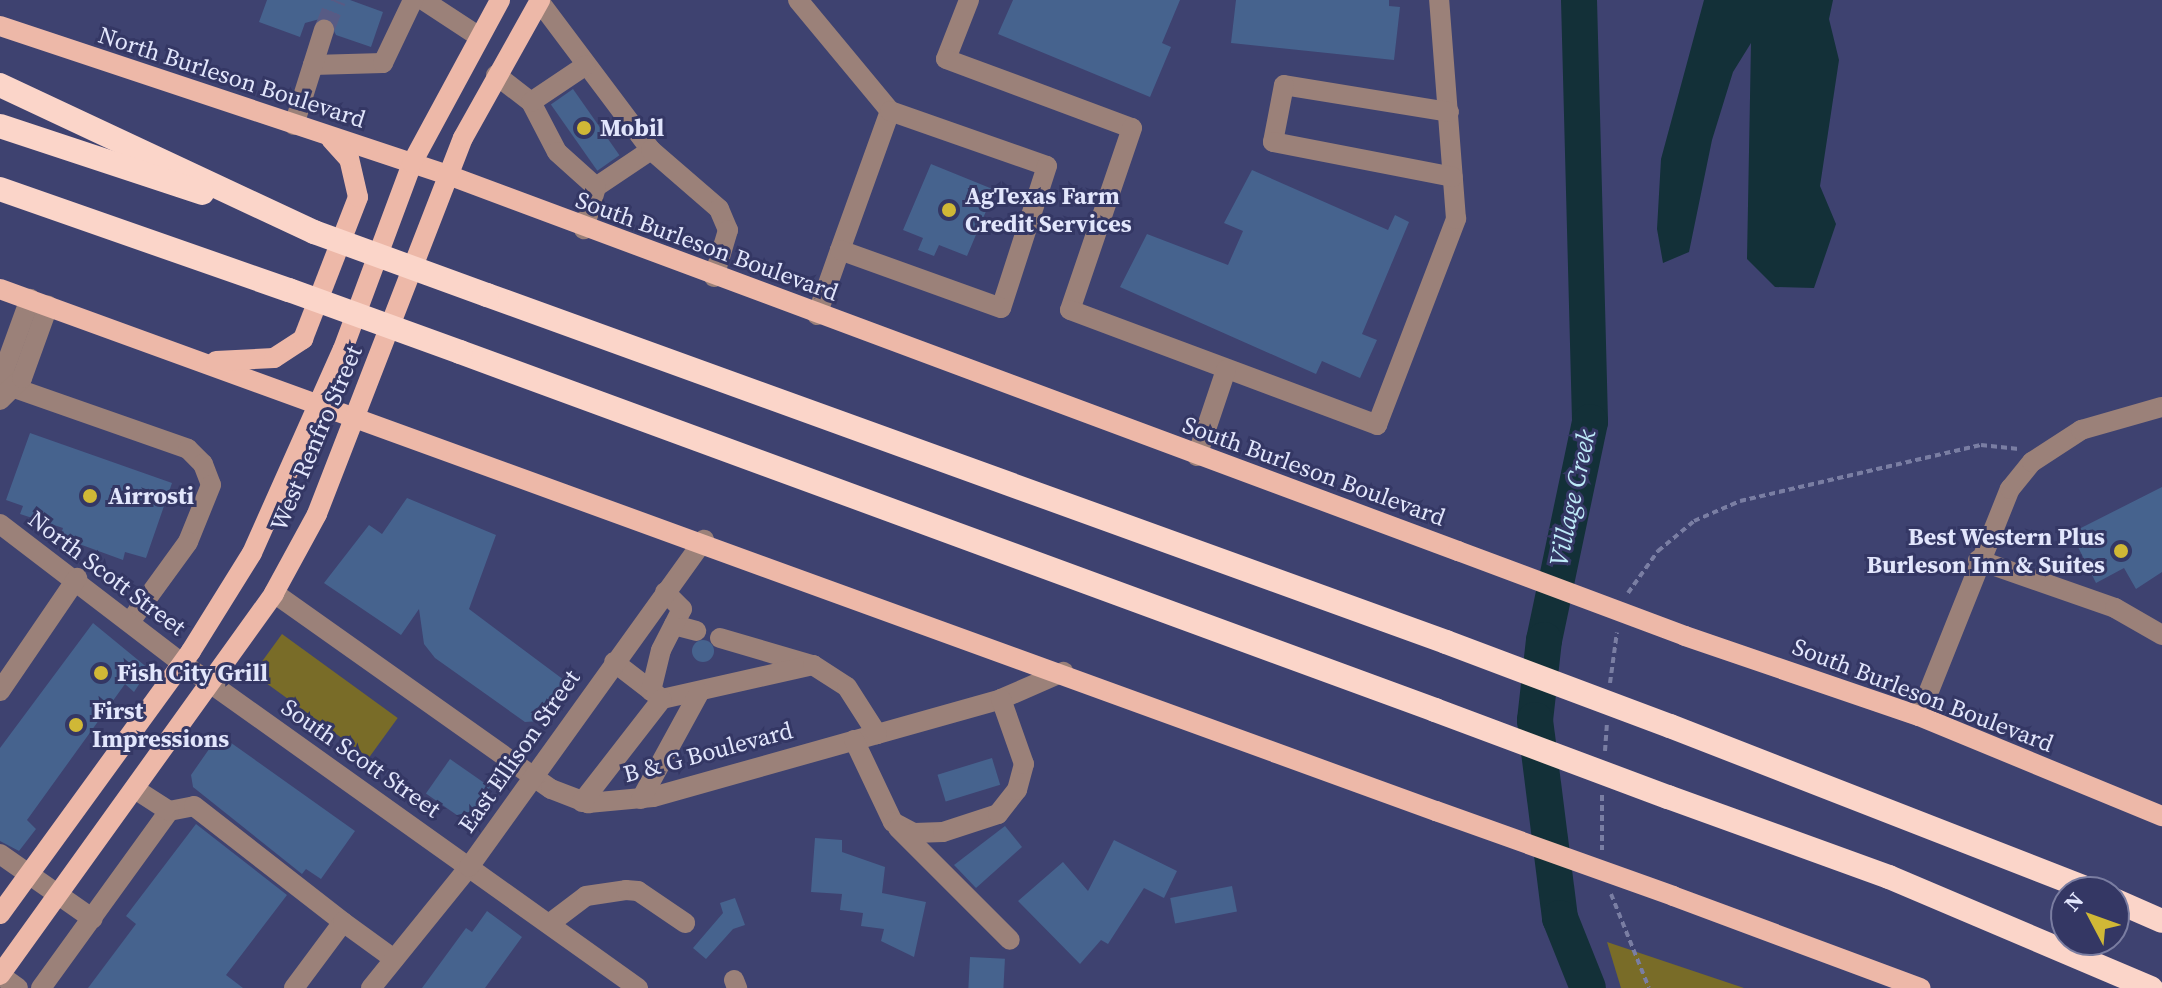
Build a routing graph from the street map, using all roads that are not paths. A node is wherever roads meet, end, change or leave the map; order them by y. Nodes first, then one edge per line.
1 (500, 0) edge
2 (540, 0) edge
3 (798, 0) edge
4 (969, 0) edge
5 (1439, 0) edge
6 (423, 1) edge
7 (0, 26) edge
8 (324, 30) tunnel mouth
9 (478, 36) junction
10 (313, 65) junction
11 (586, 65) junction
12 (496, 75) junction
13 (0, 85) edge
14 (531, 102) junction
15 (890, 111) junction
16 (1449, 112) junction
17 (294, 125) junction
18 (0, 126) edge
19 (330, 137) junction
20 (651, 150) junction
21 (412, 163) junction
22 (448, 175) junction
23 (1453, 177) junction
24 (596, 187) junction
25 (0, 189) edge
26 (584, 229) junction
27 (314, 232) junction
28 (840, 250) junction
29 (714, 277) junction
30 (0, 289) edge
31 (39, 303) junction
32 (817, 315) junction
33 (204, 362) junction
34 (1226, 370) junction
35 (3, 390) edge
36 (319, 403) junction
37 (2162, 407) edge
38 (356, 416) junction
39 (1197, 456) junction
40 (0, 524) edge
41 (704, 540) junction
42 (1978, 560) junction
43 (77, 578) junction
44 (665, 592) junction
45 (274, 593) junction
46 (132, 619) junction
47 (674, 625) junction
48 (696, 631) dead end
49 (2162, 635) edge
50 (720, 638) dead end
51 (614, 662) junction
52 (182, 663) junction
53 (813, 665) junction
54 (1063, 672) junction
55 (209, 682) junction
56 (1, 687) edge
57 (699, 693) junction
58 (656, 695) junction
59 (1001, 699) junction
60 (1919, 716) junction
61 (877, 734) junction
62 (854, 740) junction
63 (534, 777) junction
64 (135, 789) junction
65 (641, 799) junction
66 (582, 802) junction
67 (169, 811) junction
68 (2162, 816) edge
69 (893, 822) junction
70 (0, 854) edge
71 (469, 867) junction
72 (28, 875) junction
73 (2054, 876) edge
74 (58, 896) junction
75 (2130, 907) edge
76 (0, 914) edge
77 (93, 919) junction
78 (2162, 921) edge
79 (343, 922) junction
80 (685, 923) dead end
81 (549, 924) junction
82 (1010, 940) dead end
83 (394, 959) junction
84 (0, 975) edge
85 (296, 987) edge
86 (18, 988) edge
87 (41, 988) edge
88 (371, 988) edge
89 (638, 988) edge
90 (1920, 988) edge
91 (2151, 988) edge

1 - 9 main road, West Renfro Street
2 - 11 street
2 - 12 main road, West Renfro Street
3 - 15 street
4 - 34 street
5 - 16 street
6 - 9 street
6 - 10 street
7 - 17 main road, North Burleson Boulevard
8 - 10 street
9 - 21 main road, West Renfro Street
10 - 17 street
11 - 14 street
11 - 20 street
12 - 14 street
12 - 22 main road, West Renfro Street
13 - 27 highway
14 - 24 street
15 - 28 street
15 - 28 street
16 - 23 street
16 - 23 street
17 - 19 main road, North Burleson Boulevard
18 - 27 highway
19 - 21 main road, North Burleson Boulevard
19 - 33 main road
20 - 24 street
20 - 29 street
21 - 22 main road, North Burleson Boulevard
21 - 36 main road, West Renfro Street
22 - 26 main road, South Burleson Boulevard
22 - 38 main road, West Renfro Street
23 - 34 street
24 - 26 street
25 - 91 highway, bridge
26 - 29 main road, South Burleson Boulevard
27 - 73 highway, bridge
28 - 32 street
29 - 32 main road, South Burleson Boulevard
30 - 31 main road
31 - 33 main road
31 - 35 street
32 - 39 main road, South Burleson Boulevard
33 - 36 main road
34 - 39 street
35 - 46 street
36 - 38 main road
36 - 52 main road, West Renfro Street
37 - 42 street
38 - 41 main road
38 - 45 main road, West Renfro Street
39 - 60 main road, South Burleson Boulevard, bridge
40 - 43 street, North Scott Street
41 - 44 street, East Ellison Street
41 - 54 main road
42 - 49 street
42 - 60 street
43 - 46 street, North Scott Street
43 - 56 street
44 - 47 street
44 - 51 street, East Ellison Street
45 - 55 main road, West Renfro Street
45 - 63 street
46 - 52 street, North Scott Street
47 - 48 street
47 - 58 street
50 - 53 street
51 - 58 street
51 - 63 street, East Ellison Street
52 - 55 street, North Scott Street
52 - 72 main road, West Renfro Street
53 - 57 street
53 - 61 street
54 - 59 street, B & G Boulevard
54 - 90 main road, bridge
55 - 64 main road, West Renfro Street
55 - 71 street, South Scott Street
57 - 58 street
57 - 65 street
58 - 66 street
59 - 61 street, B & G Boulevard
59 - 69 street
60 - 68 main road, South Burleson Boulevard
61 - 62 street, B & G Boulevard
62 - 65 street, B & G Boulevard
62 - 69 street
63 - 66 street
63 - 71 street, East Ellison Street
64 - 67 street
64 - 74 main road, West Renfro Street
65 - 66 street, B & G Boulevard
67 - 77 street
67 - 79 street
69 - 82 street
70 - 72 street
71 - 81 street, South Scott Street
71 - 83 street, East Ellison Street
72 - 74 street
72 - 76 main road, West Renfro Street
74 - 77 street
74 - 84 main road, West Renfro Street
75 - 78 highway
77 - 87 street
79 - 83 street
79 - 85 street
80 - 81 street
81 - 89 street, South Scott Street
83 - 88 street, East Ellison Street
84 - 86 street

